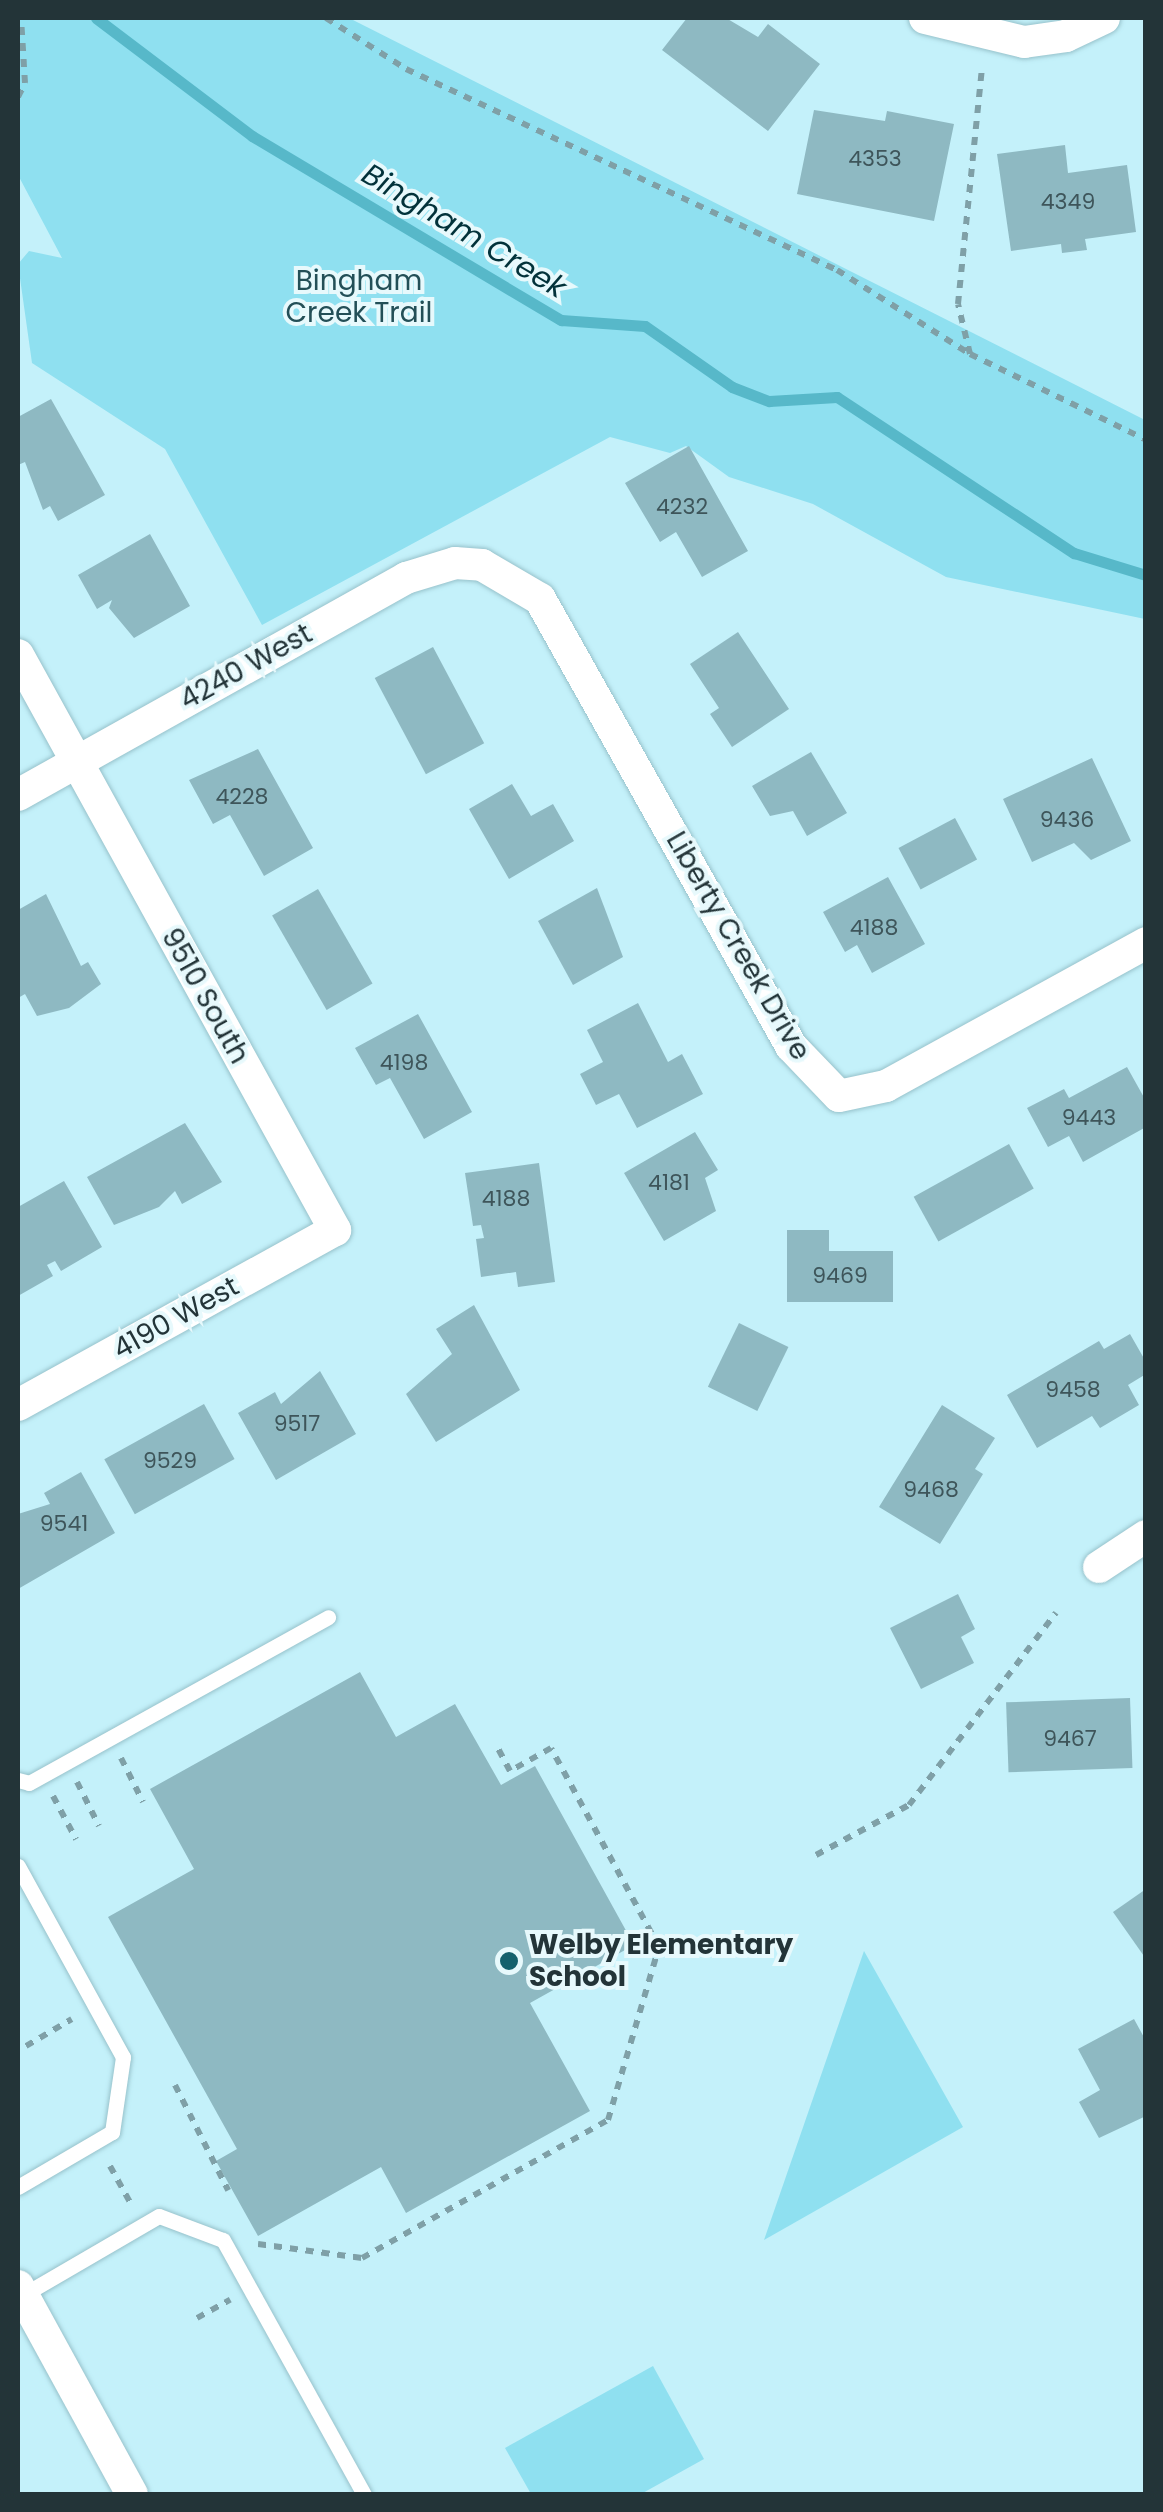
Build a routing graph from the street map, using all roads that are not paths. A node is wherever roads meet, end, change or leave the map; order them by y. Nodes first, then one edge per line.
1 (925, 18) edge
2 (1094, 23) edge
3 (482, 565) joint
4 (18, 655) edge
5 (76, 762) junction
6 (18, 795) edge
7 (1146, 943) edge
8 (335, 1230) joint
9 (18, 1405) edge
10 (1146, 1536) edge
11 (1099, 1567) dead end
12 (328, 1617) dead end
13 (18, 1780) edge
14 (18, 1866) edge
15 (18, 2187) edge
16 (20, 2291) edge
17 (132, 2494) edge
18 (364, 2494) edge

1 - 2 street
3 - 5 street, 4240 West
3 - 7 street, Liberty Creek Drive
4 - 5 street, 9510 South
5 - 6 street, 4240 West
5 - 8 street, 9510 South
8 - 9 street, 4190 West
10 - 11 street
12 - 13 lane
14 - 15 lane
16 - 17 street
16 - 18 lane

